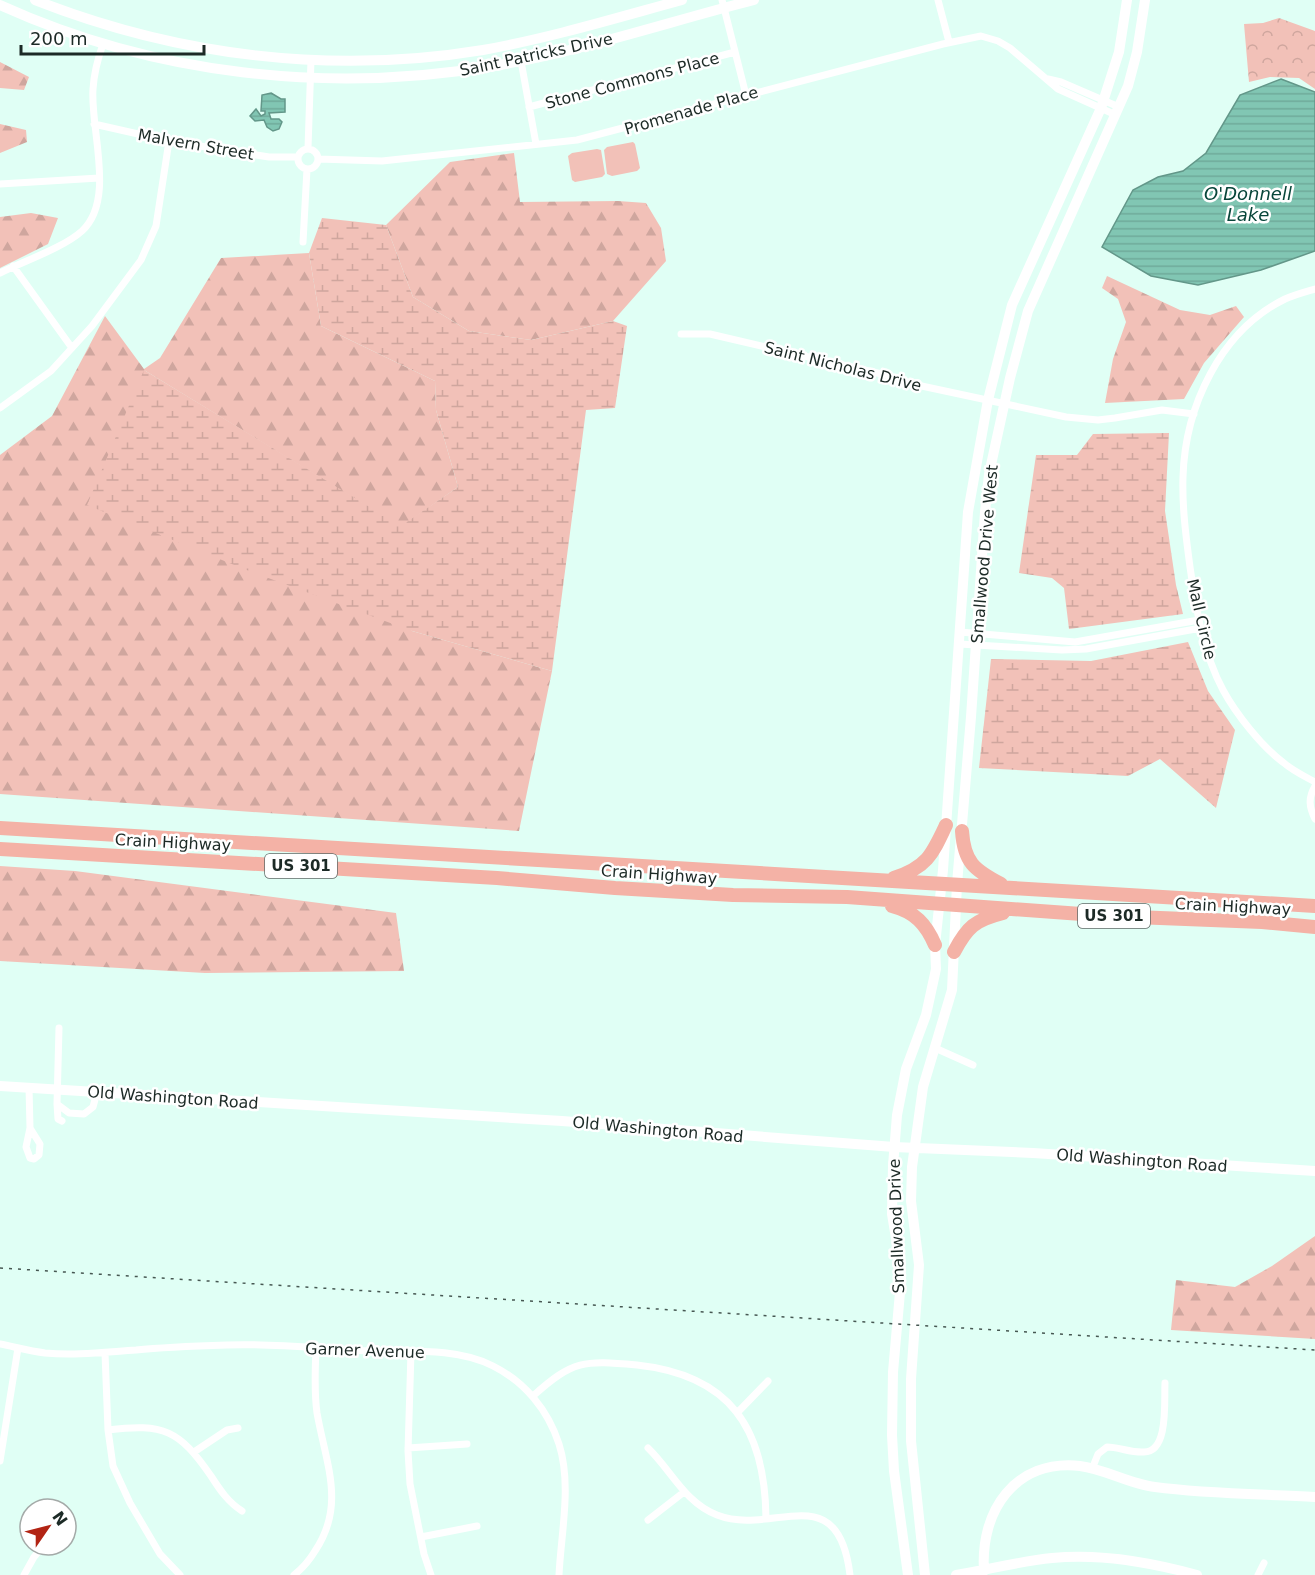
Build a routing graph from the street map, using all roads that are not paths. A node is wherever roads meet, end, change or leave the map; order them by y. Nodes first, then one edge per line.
1 (35, 0) edge
2 (682, 0) edge
3 (754, 0) edge
4 (938, 0) edge
5 (1127, 0) edge
6 (1145, 0) edge
7 (723, 4) edge
8 (0, 5) edge
9 (152, 38) junction
10 (949, 42) junction
11 (103, 44) junction
12 (735, 52) junction
13 (311, 60) junction
14 (521, 61) junction
15 (311, 78) junction
16 (746, 95) junction
17 (1102, 104) junction
18 (530, 107) junction
19 (1118, 111) junction
20 (94, 124) junction
21 (169, 141) junction
22 (536, 144) junction
23 (308, 148) junction
24 (297, 157) junction
25 (318, 159) junction
26 (307, 169) junction
27 (99, 178) junction
28 (0, 184) edge
29 (303, 242) dead end
30 (13, 266) junction
31 (0, 273) edge
32 (1315, 289) edge
33 (681, 334) dead end
34 (72, 348) junction
35 (988, 400) junction
36 (1004, 404) junction
37 (0, 408) edge
38 (1194, 414) junction
39 (1199, 620) junction
40 (1201, 628) junction
41 (960, 632) junction
42 (976, 640) junction
43 (959, 644) junction
44 (1315, 784) edge
45 (1315, 819) edge
46 (946, 825) junction
47 (0, 828) edge
48 (28, 830) junction
49 (962, 831) junction
50 (299, 845) junction
51 (0, 849) edge
52 (23, 850) junction
53 (296, 866) junction
54 (887, 880) junction
55 (941, 883) junction
56 (957, 884) junction
57 (1006, 886) junction
58 (864, 898) junction
59 (939, 904) junction
60 (957, 906) junction
61 (1315, 906) edge
62 (1015, 909) junction
63 (1311, 926) edge
64 (935, 945) junction
65 (954, 952) junction
66 (60, 1028) dead end
67 (935, 1048) junction
68 (973, 1065) dead end
69 (0, 1086) edge
70 (29, 1087) junction
71 (57, 1089) junction
72 (97, 1092) junction
73 (57, 1104) junction
74 (62, 1121) dead end
75 (30, 1128) dead end
76 (894, 1147) junction
77 (915, 1147) junction
78 (1315, 1171) edge
79 (0, 1344) edge
80 (18, 1348) junction
81 (316, 1349) junction
82 (411, 1352) junction
83 (105, 1353) junction
84 (768, 1381) dead end
85 (1165, 1383) dead end
86 (533, 1396) junction
87 (737, 1413) junction
88 (238, 1428) dead end
89 (108, 1430) junction
90 (467, 1444) dead end
91 (408, 1448) junction
92 (648, 1448) dead end
93 (194, 1452) junction
94 (0, 1461) edge
95 (1092, 1469) junction
96 (684, 1492) junction
97 (1315, 1497) edge
98 (242, 1511) dead end
99 (766, 1518) junction
100 (648, 1520) dead end
101 (477, 1526) dead end
102 (421, 1536) junction
103 (34, 1557) edge
104 (1264, 1563) dead end
105 (984, 1573) edge
106 (24, 1575) edge
107 (180, 1575) edge
108 (294, 1575) edge
109 (431, 1575) edge
110 (558, 1575) edge
111 (850, 1575) edge
112 (908, 1575) edge
113 (925, 1575) edge
114 (956, 1575) edge
115 (1197, 1575) edge
116 (1258, 1575) edge

1 - 9 main road, Saint Patricks Drive
2 - 13 main road, Saint Patricks Drive
3 - 7 main road, Saint Patricks Drive
4 - 10 street
5 - 17 main road, Smallwood Drive West
6 - 19 main road, Smallwood Drive West
7 - 12 street
7 - 14 main road, Saint Patricks Drive
8 - 11 main road, Saint Patricks Drive
9 - 11 main road
9 - 13 main road, Saint Patricks Drive
10 - 16 street, Promenade Place
10 - 17 street, Promenade Place
11 - 15 main road, Saint Patricks Drive
11 - 20 street
12 - 16 street
12 - 18 street, Stone Commons Place
13 - 15 street
14 - 15 main road, Saint Patricks Drive
14 - 18 street
15 - 23 street
16 - 22 street, Promenade Place
17 - 19 street, Promenade Place
17 - 35 main road, Smallwood Drive West
18 - 22 street
19 - 36 main road, Smallwood Drive West
20 - 21 street, Malvern Street
20 - 27 street
21 - 24 street, Malvern Street
21 - 34 street
22 - 25 street, Promenade Place
23 - 24 street
23 - 25 street
24 - 26 street
25 - 26 street
26 - 29 street
27 - 28 street
27 - 30 street
30 - 31 street
30 - 34 street
32 - 38 street, Mall Circle
33 - 35 street, Saint Nicholas Drive
34 - 37 street
35 - 36 street, Saint Nicholas Drive
35 - 41 main road, Smallwood Drive West
36 - 38 street
36 - 42 main road, Smallwood Drive West
38 - 39 street, Mall Circle
39 - 40 street, Mall Circle
39 - 42 street
40 - 42 street
40 - 44 street, Mall Circle
41 - 42 street
41 - 43 main road, Smallwood Drive West
42 - 43 street
42 - 49 main road, Smallwood Drive West
43 - 46 main road, Smallwood Drive West
44 - 45 street
46 - 54 highway
46 - 55 main road, Smallwood Drive West
47 - 48 highway, Crain Highway / US 301
48 - 50 highway, Crain Highway / US 301
48 - 52 highway
49 - 56 main road, Smallwood Drive West
49 - 57 highway
50 - 53 highway
50 - 54 highway, Crain Highway / US 301
51 - 52 highway, Crain Highway / US 301
52 - 53 highway, Crain Highway / US 301
53 - 58 highway, Crain Highway / US 301
54 - 55 highway, Crain Highway / US 301
55 - 56 highway, Crain Highway / US 301
55 - 59 main road, Smallwood Drive
56 - 57 highway, Crain Highway / US 301
56 - 60 main road, Smallwood Drive
57 - 61 highway, Crain Highway / US 301
58 - 59 highway, Crain Highway / US 301
58 - 64 highway
59 - 60 highway, Crain Highway / US 301
59 - 64 main road, Smallwood Drive
60 - 62 highway, Crain Highway / US 301
60 - 65 main road, Smallwood Drive
62 - 63 highway, Crain Highway / US 301
62 - 65 highway
64 - 76 main road, Smallwood Drive
65 - 67 main road, Smallwood Drive
66 - 71 street
67 - 68 street
67 - 77 main road, Smallwood Drive
69 - 70 main road, Old Washington Road
70 - 71 main road, Old Washington Road
70 - 75 street
71 - 72 main road, Old Washington Road
71 - 73 street
72 - 73 street
72 - 76 main road, Old Washington Road
73 - 74 street
76 - 77 main road, Old Washington Road
76 - 112 main road, Smallwood Drive
77 - 78 main road, Old Washington Road
77 - 113 main road, Smallwood Drive
79 - 80 street, Garner Avenue
80 - 83 street, Garner Avenue
80 - 94 street
81 - 82 street, Garner Avenue
81 - 83 street, Garner Avenue
81 - 108 street
82 - 86 street, Garner Avenue
82 - 91 street
83 - 89 street
84 - 87 street
85 - 95 street
86 - 87 street
86 - 110 street, Garner Avenue
87 - 99 street
88 - 93 street
89 - 93 street
89 - 107 street
90 - 91 street
91 - 102 street
92 - 96 street
93 - 98 street
95 - 97 main road
95 - 105 main road
96 - 99 street
96 - 100 street
99 - 111 street
101 - 102 street
102 - 109 street
103 - 106 street
104 - 116 street
105 - 114 main road
105 - 115 main road

